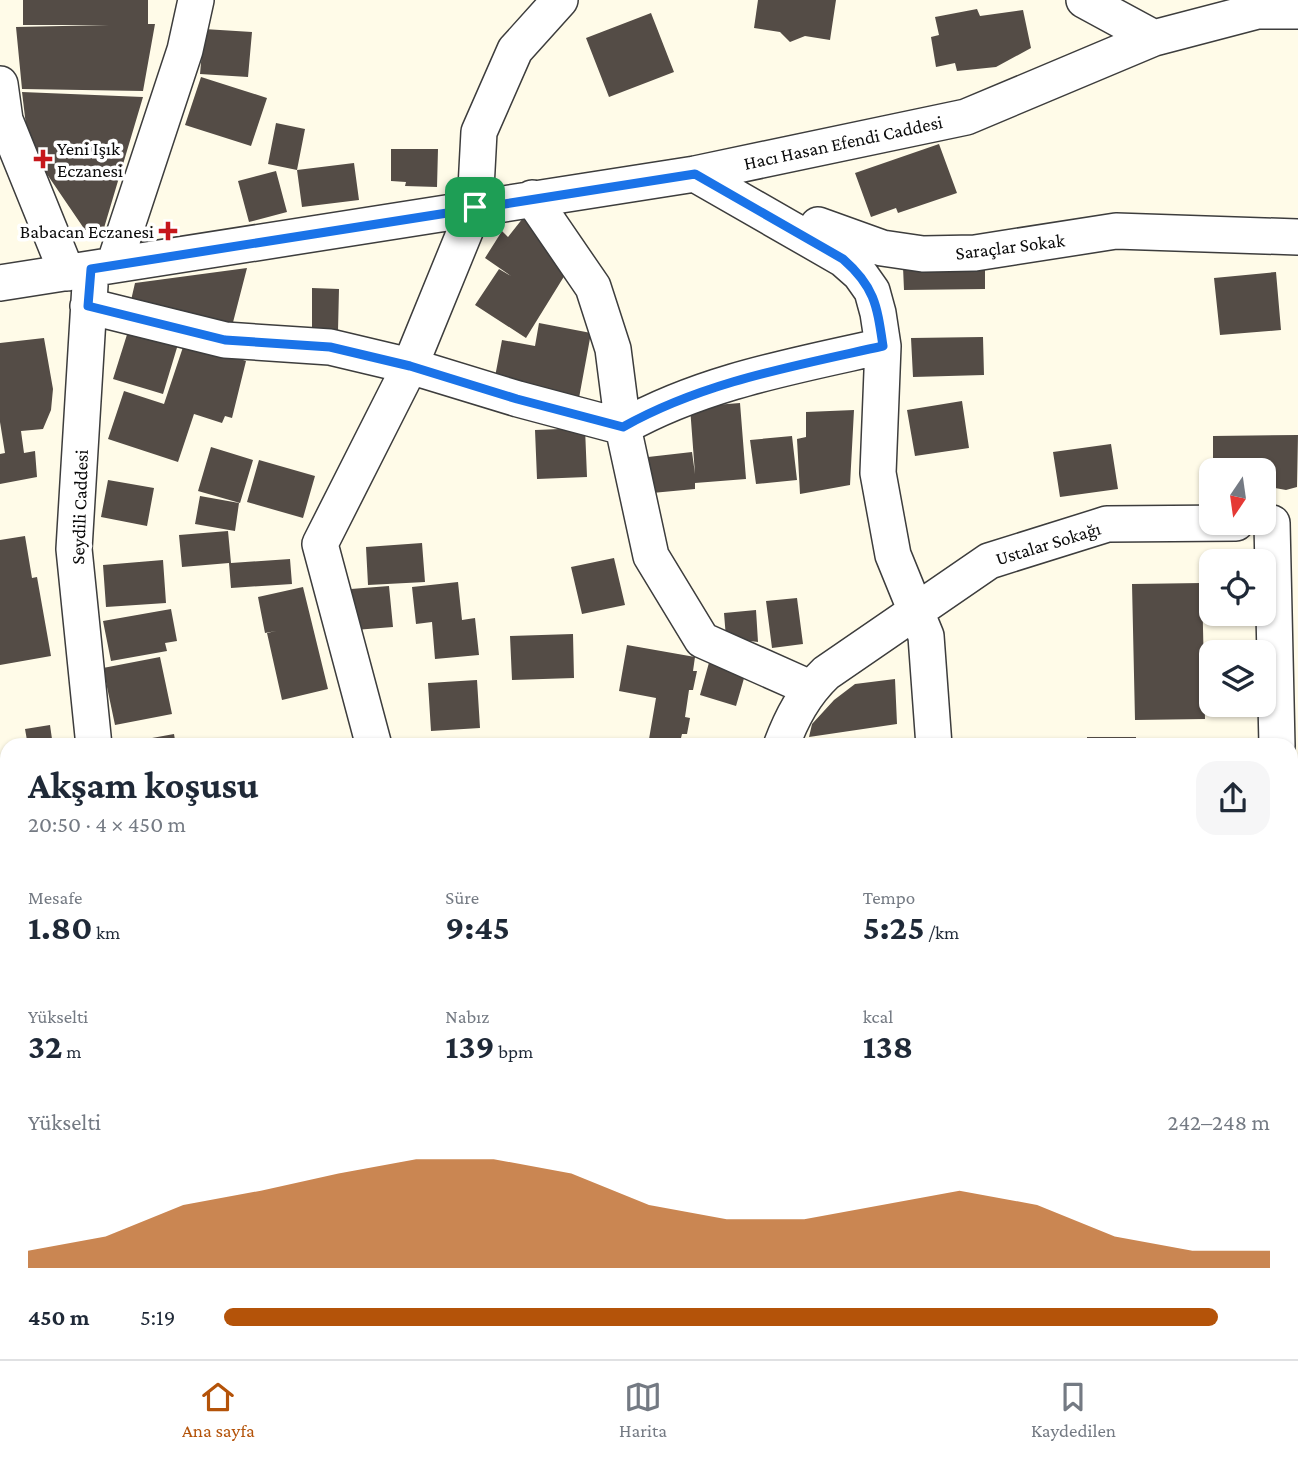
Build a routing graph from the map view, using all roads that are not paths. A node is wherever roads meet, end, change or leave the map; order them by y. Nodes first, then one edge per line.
1 (196, 0) edge
2 (560, 0) edge
3 (1084, 0) edge
4 (1257, 5) edge
5 (1298, 11) edge
6 (1154, 38) junction
7 (0, 84) edge
8 (695, 174) junction
9 (532, 198) junction
10 (475, 207) junction
11 (1298, 237) edge
12 (90, 269) junction
13 (0, 283) edge
14 (88, 306) junction
15 (883, 346) junction
16 (410, 366) junction
17 (623, 427) junction
18 (1199, 523) edge
19 (1278, 523) edge
20 (918, 612) junction
21 (810, 688) junction
22 (92, 738) edge
23 (372, 738) edge
24 (784, 738) edge
25 (934, 738) edge
26 (1276, 738) edge

1 - 12 street
2 - 10 street
3 - 6 street
4 - 5 street, Hacı Hasan Efendi Caddesi
4 - 6 street, Hacı Hasan Efendi Caddesi
6 - 8 street, Hacı Hasan Efendi Caddesi
7 - 12 street
8 - 9 street, Hacı Hasan Efendi Caddesi
8 - 11 street, Saraçlar Sokak
8 - 15 street
9 - 10 street, Hacı Hasan Efendi Caddesi
9 - 17 street
10 - 12 street, Hacı Hasan Efendi Caddesi
10 - 16 street
12 - 13 street, Hacı Hasan Efendi Caddesi
12 - 14 street, Seydili Caddesi
14 - 16 street
14 - 22 street, Seydili Caddesi
15 - 17 street
15 - 20 street
16 - 17 street
16 - 23 street
17 - 21 street
18 - 20 street, Ustalar Sokağı
19 - 26 street
20 - 21 street, Ustalar Sokağı
20 - 25 street
21 - 24 street, Ustalar Sokağı

